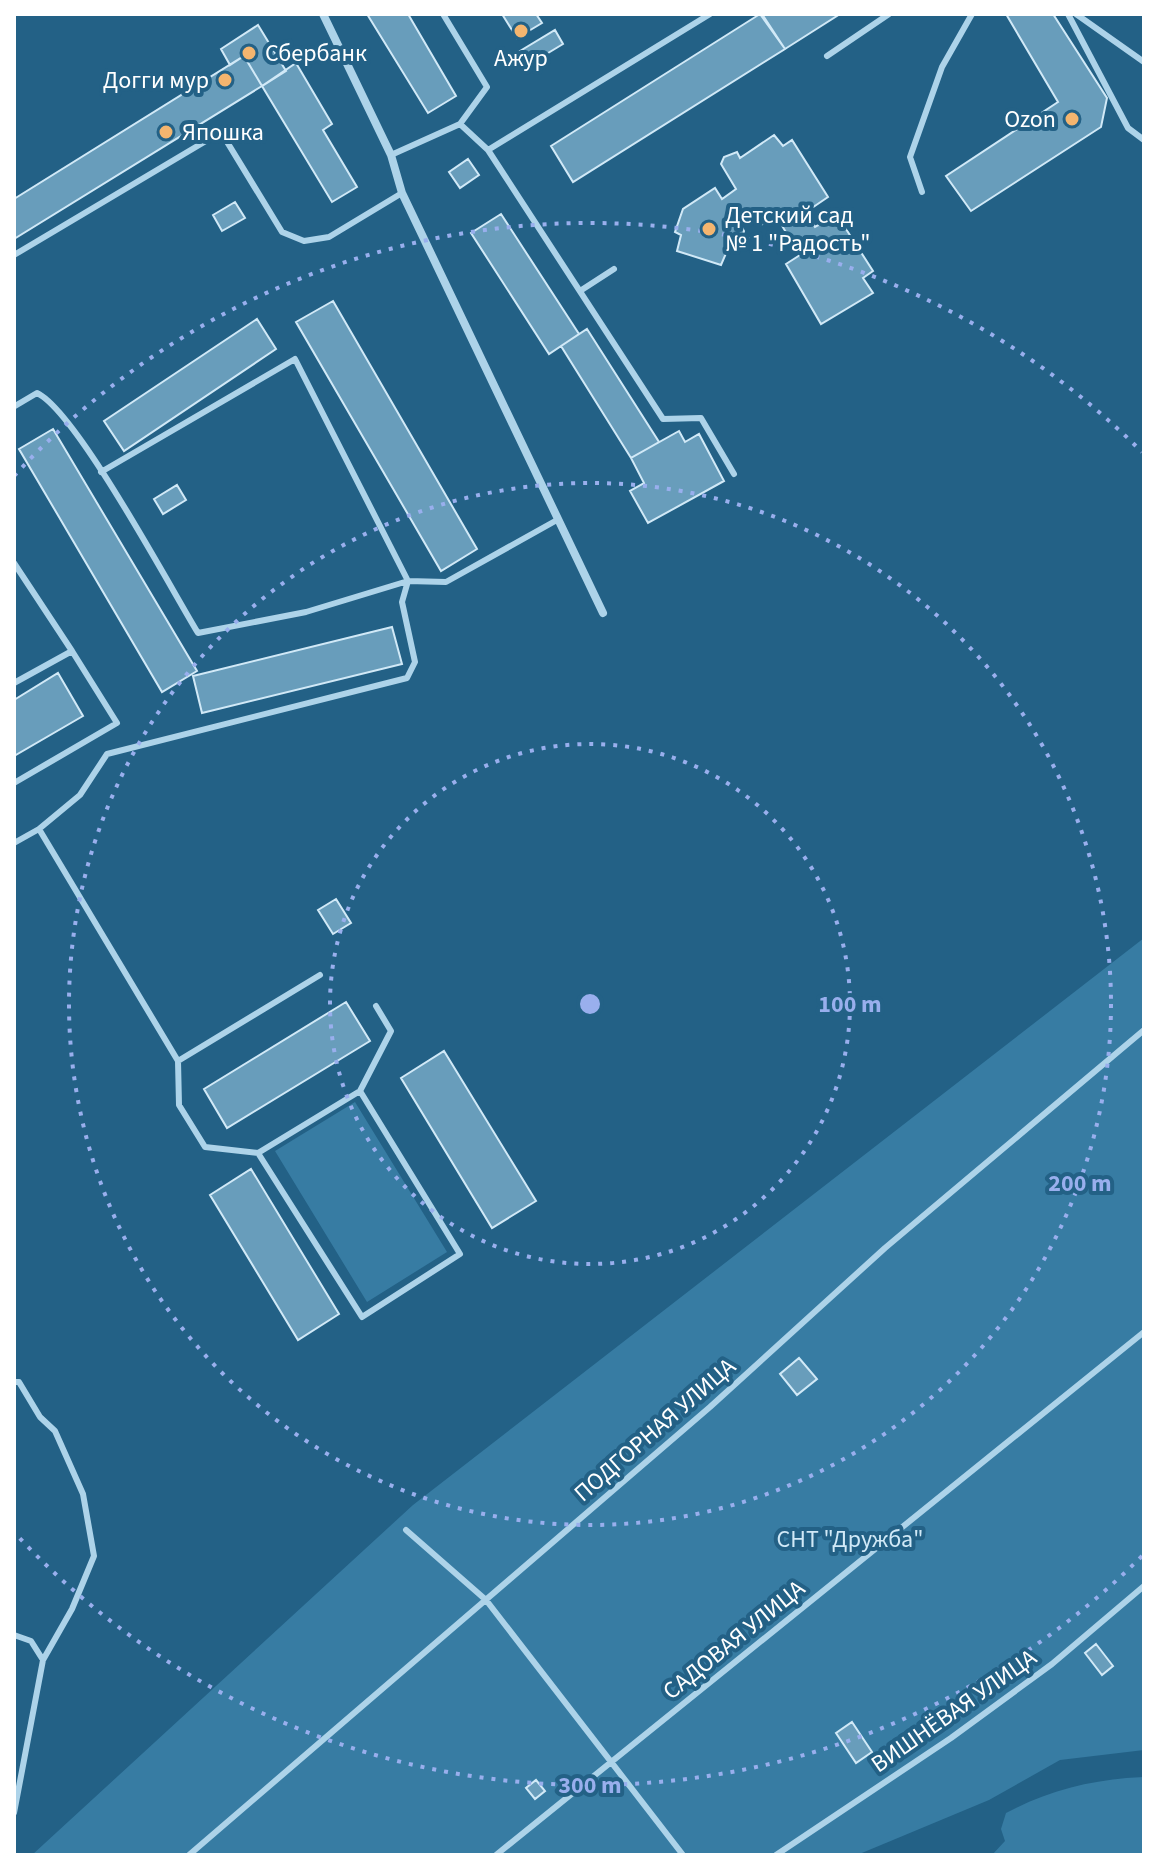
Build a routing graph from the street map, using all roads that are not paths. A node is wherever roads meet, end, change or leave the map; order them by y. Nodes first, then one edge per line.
1 (323, 14) edge
2 (443, 14) edge
3 (710, 14) edge
4 (889, 14) edge
5 (972, 14) edge
6 (1068, 14) edge
7 (1076, 14) edge
8 (827, 56) dead end
9 (1144, 62) edge
10 (460, 124) junction
11 (1144, 140) edge
12 (488, 150) junction
13 (391, 155) junction
14 (922, 192) dead end
15 (402, 193) junction
16 (14, 255) edge
17 (614, 269) dead end
18 (580, 291) junction
19 (14, 405) edge
20 (101, 472) junction
21 (734, 474) dead end
22 (557, 520) junction
23 (14, 563) edge
24 (408, 581) junction
25 (603, 613) dead end
26 (72, 651) junction
27 (14, 683) edge
28 (14, 783) edge
29 (39, 829) junction
30 (14, 843) edge
31 (320, 975) dead end
32 (376, 1006) dead end
33 (1144, 1030) edge
34 (178, 1061) junction
35 (360, 1091) junction
36 (258, 1153) junction
37 (1144, 1332) edge
38 (14, 1382) edge
39 (406, 1530) dead end
40 (1144, 1586) edge
41 (486, 1600) junction
42 (14, 1635) edge
43 (43, 1660) junction
44 (609, 1763) junction
45 (14, 1813) edge
46 (189, 1855) edge
47 (496, 1855) edge
48 (683, 1855) edge
49 (776, 1855) edge

1 - 13 street
2 - 10 lane
3 - 12 lane
4 - 8 lane
5 - 14 lane
6 - 11 lane
7 - 9 lane
10 - 12 lane
10 - 13 lane
12 - 18 lane
13 - 15 street
15 - 16 lane
15 - 22 street
17 - 18 lane
18 - 21 lane
19 - 20 lane
20 - 24 lane
20 - 24 lane
22 - 24 lane
22 - 25 street
23 - 26 lane
24 - 29 lane
26 - 27 lane
26 - 28 lane
29 - 30 lane
29 - 34 lane
31 - 34 lane
32 - 35 lane
33 - 41 lane, ПОДГОРНАЯ УЛИЦА
34 - 36 lane
35 - 36 lane
35 - 36 lane
37 - 44 lane, САДОВАЯ УЛИЦА
38 - 43 lane
39 - 41 lane
40 - 49 lane, ВИШНЁВАЯ УЛИЦА
41 - 44 lane
41 - 46 lane, ПОДГОРНАЯ УЛИЦА
42 - 43 lane
43 - 45 lane
44 - 47 lane, САДОВАЯ УЛИЦА
44 - 48 lane

